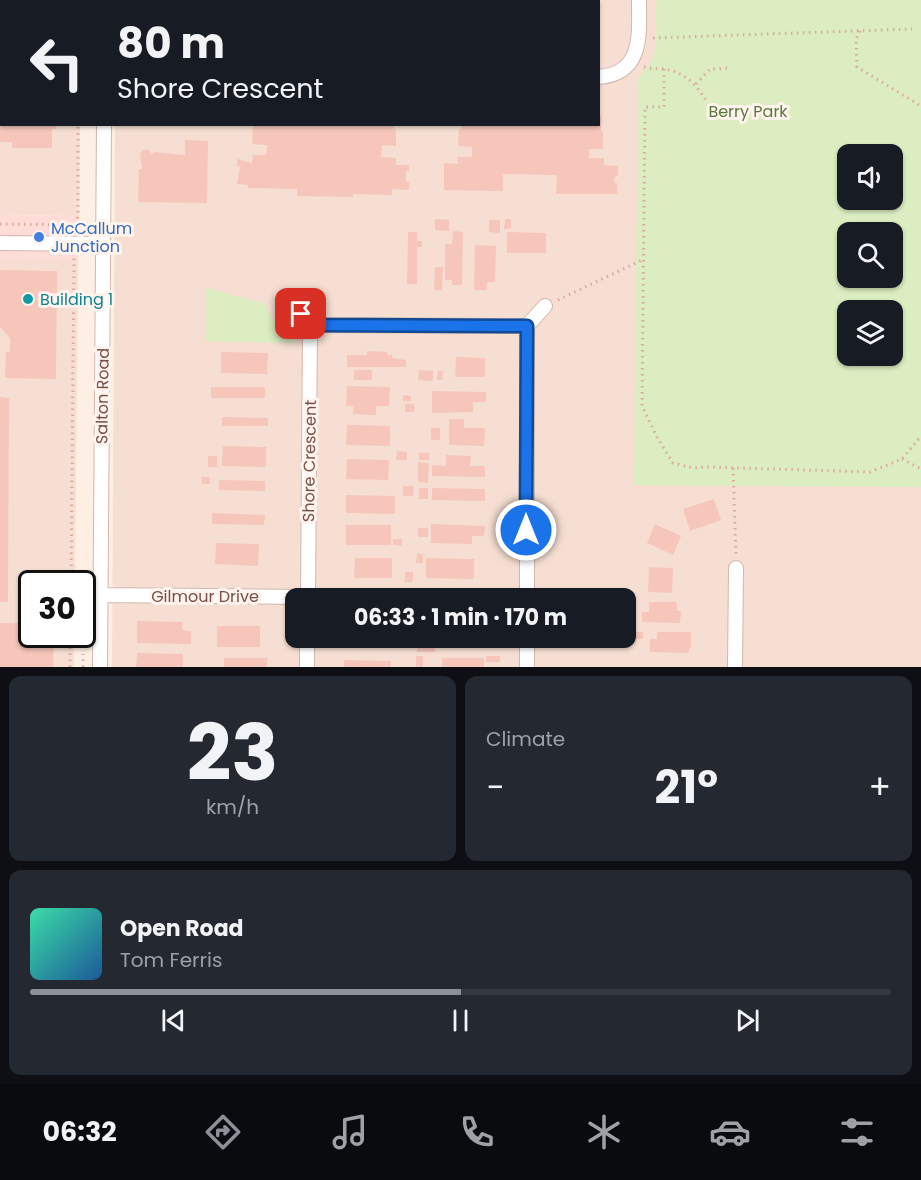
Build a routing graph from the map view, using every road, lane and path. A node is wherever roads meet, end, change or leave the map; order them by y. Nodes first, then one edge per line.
1 (639, 0) edge
2 (912, 29) dead end
3 (860, 31) junction
4 (639, 39) junction
5 (633, 59) junction
6 (728, 68) dead end
7 (664, 69) junction
8 (600, 77) edge
9 (696, 84) junction
10 (709, 106) dead end
11 (921, 106) edge
12 (78, 126) edge
13 (105, 126) edge
14 (0, 224) edge
15 (74, 225) junction
16 (0, 243) edge
17 (74, 244) junction
18 (104, 244) junction
19 (642, 260) junction
20 (291, 304) dead end
21 (545, 306) joint
22 (310, 325) junction
23 (527, 326) junction
24 (921, 436) edge
25 (902, 459) junction
26 (733, 468) junction
27 (921, 469) edge
28 (736, 568) joint
29 (70, 570) edge
30 (308, 588) edge
31 (526, 588) edge
32 (101, 595) junction
33 (285, 598) edge
34 (70, 648) edge
35 (307, 648) edge
36 (527, 648) edge
37 (70, 667) edge
38 (100, 667) edge
39 (307, 667) edge
40 (527, 667) edge
41 (735, 667) edge

1 - 4 street
2 - 3 path
3 - 4 path
3 - 11 path
4 - 5 street
5 - 7 path
5 - 8 street
6 - 9 path
7 - 9 path
7 - 19 path
9 - 10 path
12 - 15 path
13 - 18 street, Salton Road
14 - 15 path
15 - 17 path
16 - 17 street
17 - 18 street
17 - 29 path
18 - 32 street, Salton Road
19 - 21 path
19 - 26 path
20 - 22 street
21 - 23 street
22 - 23 street
22 - 30 street, Shore Crescent
23 - 31 street
24 - 25 path
25 - 26 path
25 - 27 path
26 - 28 path
28 - 41 street
32 - 33 street, Gilmour Drive
32 - 38 street, Salton Road
34 - 37 path
35 - 39 street
36 - 40 street

